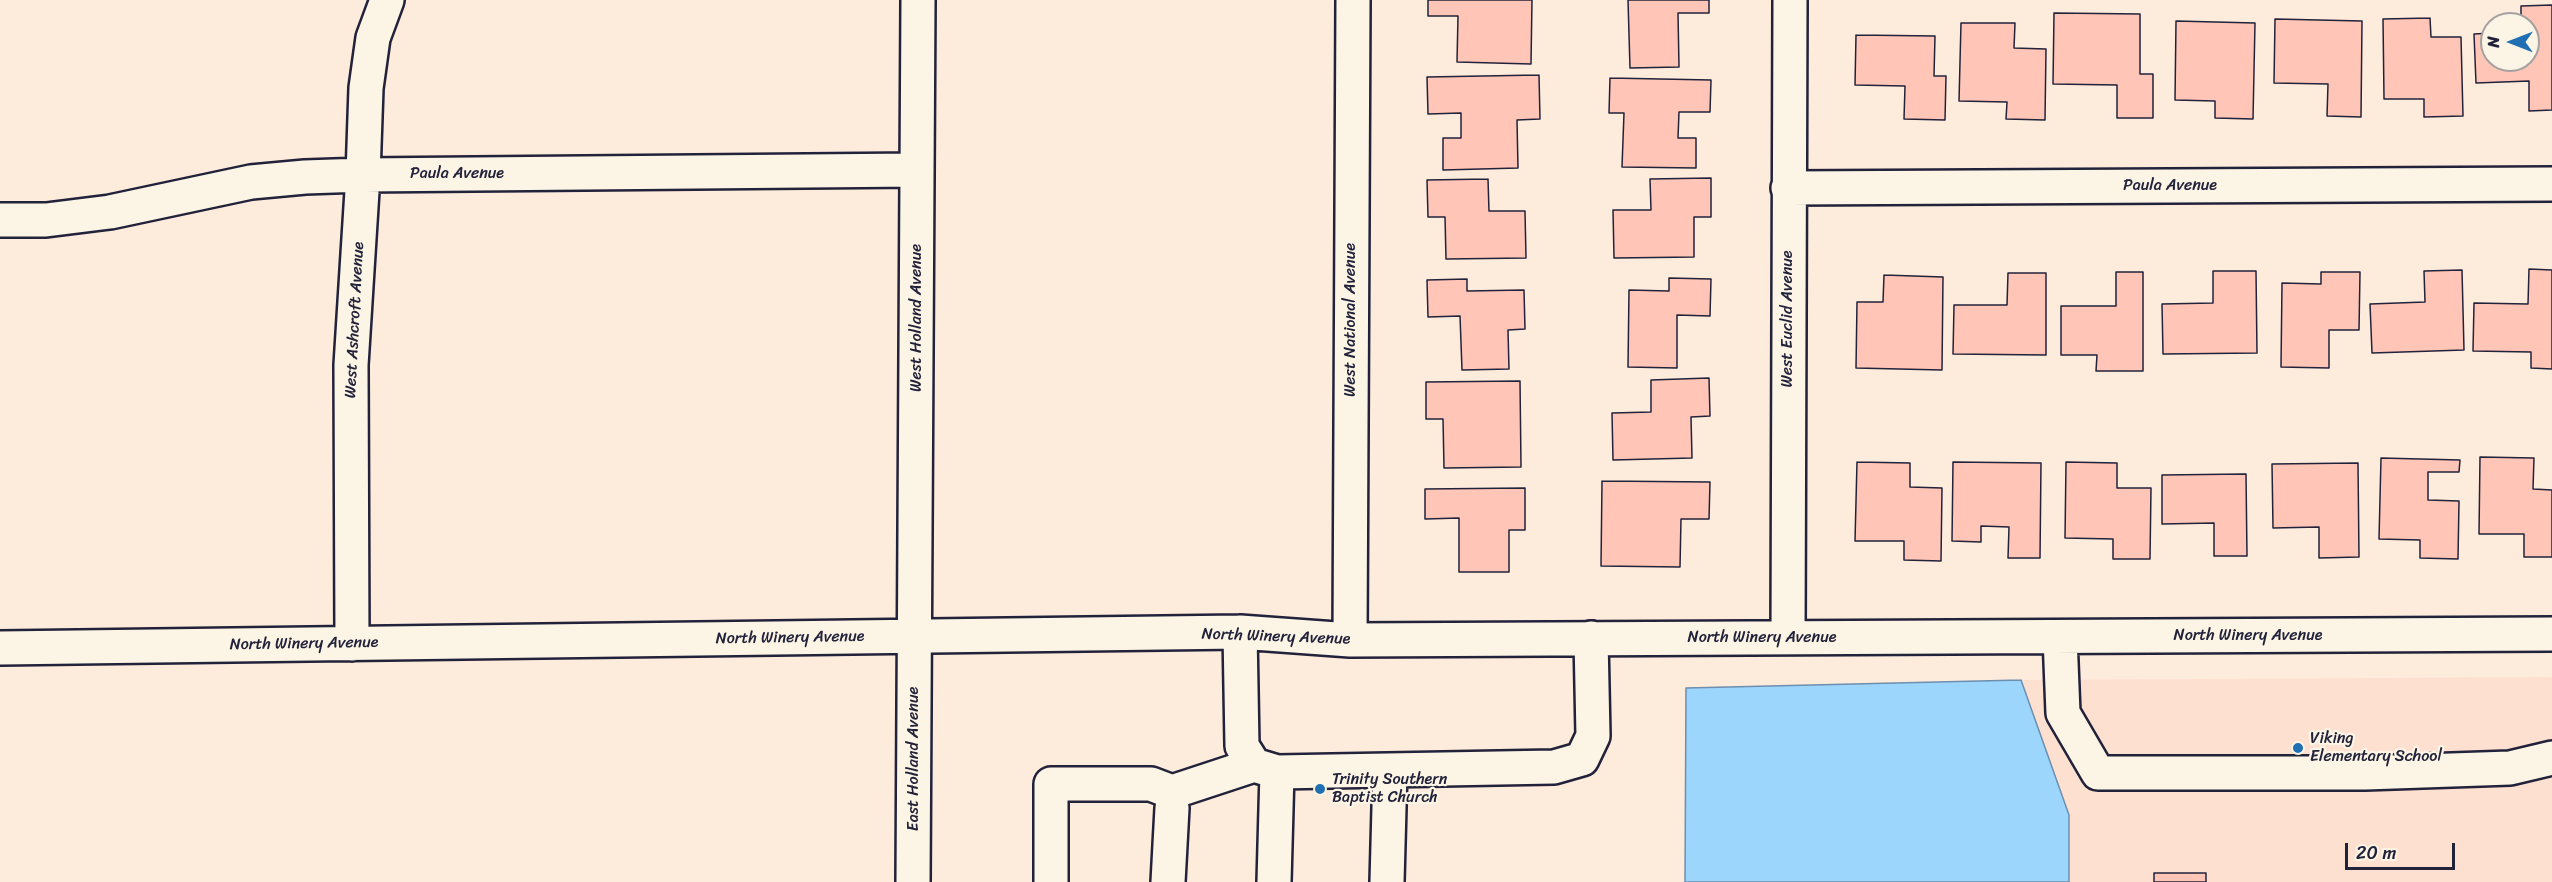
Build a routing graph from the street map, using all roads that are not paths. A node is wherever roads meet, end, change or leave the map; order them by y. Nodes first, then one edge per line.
1 (387, 0) edge
2 (918, 0) edge
3 (1353, 0) edge
4 (1790, 0) edge
5 (917, 170) junction
6 (363, 174) junction
7 (2552, 184) edge
8 (1788, 188) junction
9 (0, 220) edge
10 (1240, 632) junction
11 (2552, 634) edge
12 (915, 637) junction
13 (2060, 637) junction
14 (1591, 638) junction
15 (1788, 638) junction
16 (1350, 640) junction
17 (352, 644) junction
18 (0, 648) edge
19 (2552, 758) edge
20 (1265, 768) junction
21 (1390, 770) junction
22 (1172, 808) dead end
23 (913, 882) edge
24 (1051, 882) edge
25 (1168, 882) edge
26 (1274, 882) edge
27 (1387, 882) edge

1 - 6 street, West Ashcroft Avenue
2 - 5 street, West Holland Avenue
3 - 16 street, West National Avenue
4 - 8 street, West Euclid Avenue
5 - 6 street, Paula Avenue
5 - 12 street, West Holland Avenue
6 - 9 street, Paula Avenue
6 - 17 street, West Ashcroft Avenue
7 - 8 street, Paula Avenue
8 - 15 street, West Euclid Avenue
10 - 12 street, North Winery Avenue
10 - 16 street, North Winery Avenue
10 - 20 street
11 - 13 street, North Winery Avenue
12 - 17 street, North Winery Avenue
12 - 23 street, East Holland Avenue
13 - 15 street, North Winery Avenue
13 - 19 street
14 - 15 street, North Winery Avenue
14 - 16 street, North Winery Avenue
14 - 21 street
17 - 18 street, North Winery Avenue
20 - 21 street
20 - 24 street
20 - 26 street
21 - 27 street
22 - 25 street

